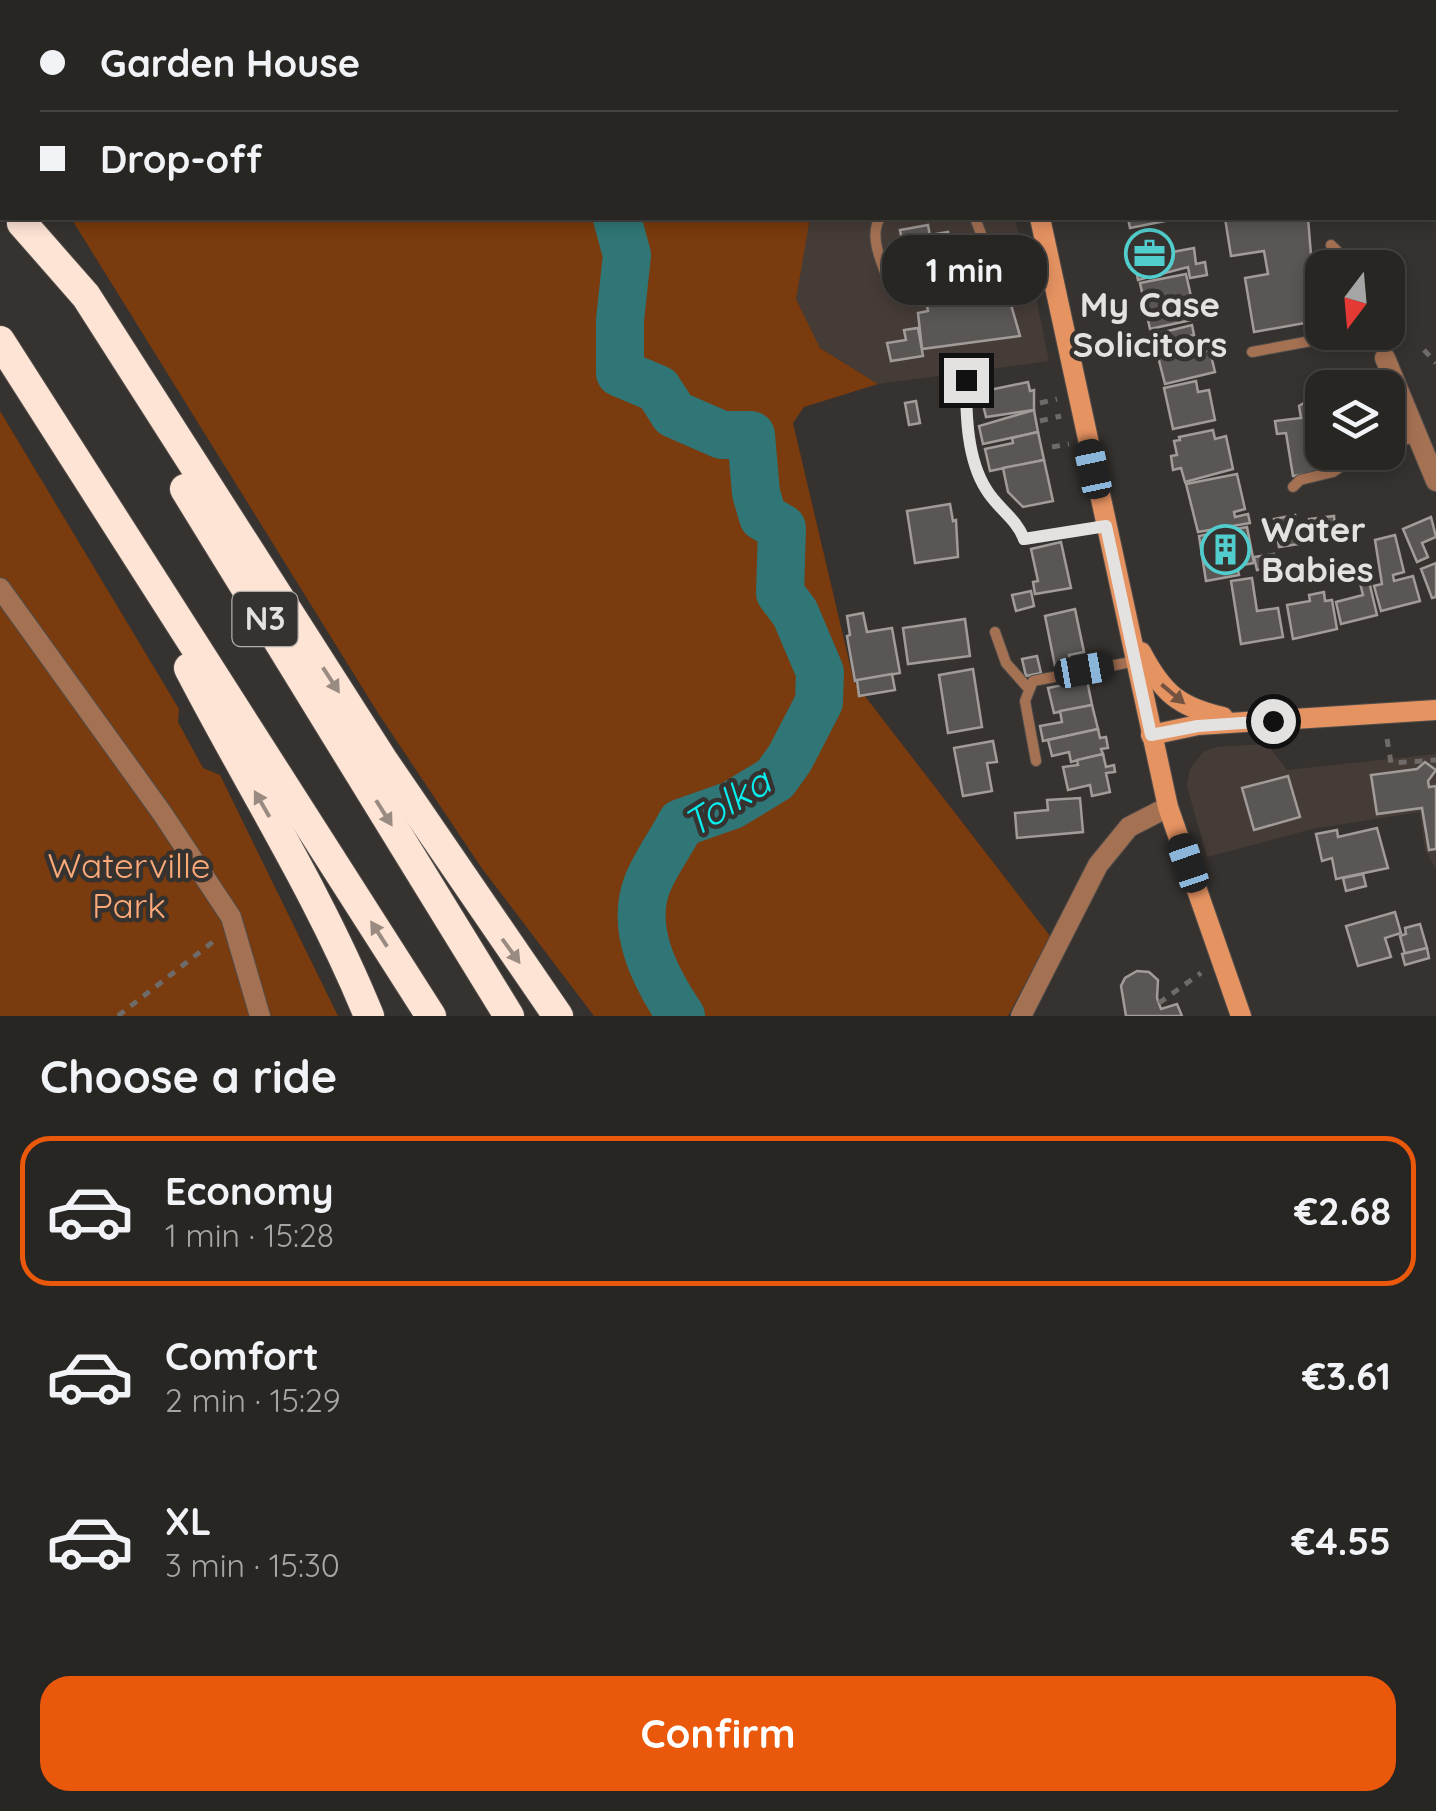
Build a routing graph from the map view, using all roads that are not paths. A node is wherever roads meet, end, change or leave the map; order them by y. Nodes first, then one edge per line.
1 (21, 220) edge
2 (878, 220) edge
3 (977, 220) edge
4 (1041, 220) edge
5 (1331, 245) dead end
6 (1049, 248) junction
7 (1336, 250) edge
8 (892, 290) dead end
9 (0, 341) edge
10 (1305, 342) edge
11 (1381, 350) edge
12 (1252, 352) dead end
13 (1385, 358) joint
14 (966, 380) dead end
15 (32, 390) junction
16 (1416, 437) junction
17 (1405, 440) edge
18 (1334, 470) edge
19 (1436, 480) edge
20 (1293, 487) dead end
21 (1106, 526) junction
22 (0, 588) edge
23 (1130, 630) junction
24 (995, 632) dead end
25 (1136, 662) junction
26 (1028, 688) junction
27 (1436, 710) edge
28 (1245, 722) junction
29 (1151, 735) junction
30 (1036, 760) dead end
31 (1168, 806) junction
32 (260, 1016) edge
33 (369, 1016) edge
34 (431, 1016) edge
35 (508, 1016) edge
36 (558, 1016) edge
37 (1022, 1016) edge
38 (1241, 1016) edge

1 -> 35 highway, N3
1 -> 36 highway
2 - 8 lane
3 - 6 lane
4 - 6 street
5 - 7 lane
6 - 21 street
9 - 15 highway, N3
10 - 12 lane
11 - 13 lane
13 - 16 street
14 - 21 lane
33 -> 15 highway
34 -> 15 highway, N3
16 - 17 lane
16 - 19 street
18 - 20 lane
21 - 23 street
22 - 32 street
23 - 25 street
23 -> 28 street
24 - 26 lane
25 - 26 lane
25 - 29 street
26 - 30 lane
27 - 28 street
28 - 29 street
29 - 31 street
31 - 37 street
31 - 38 street

